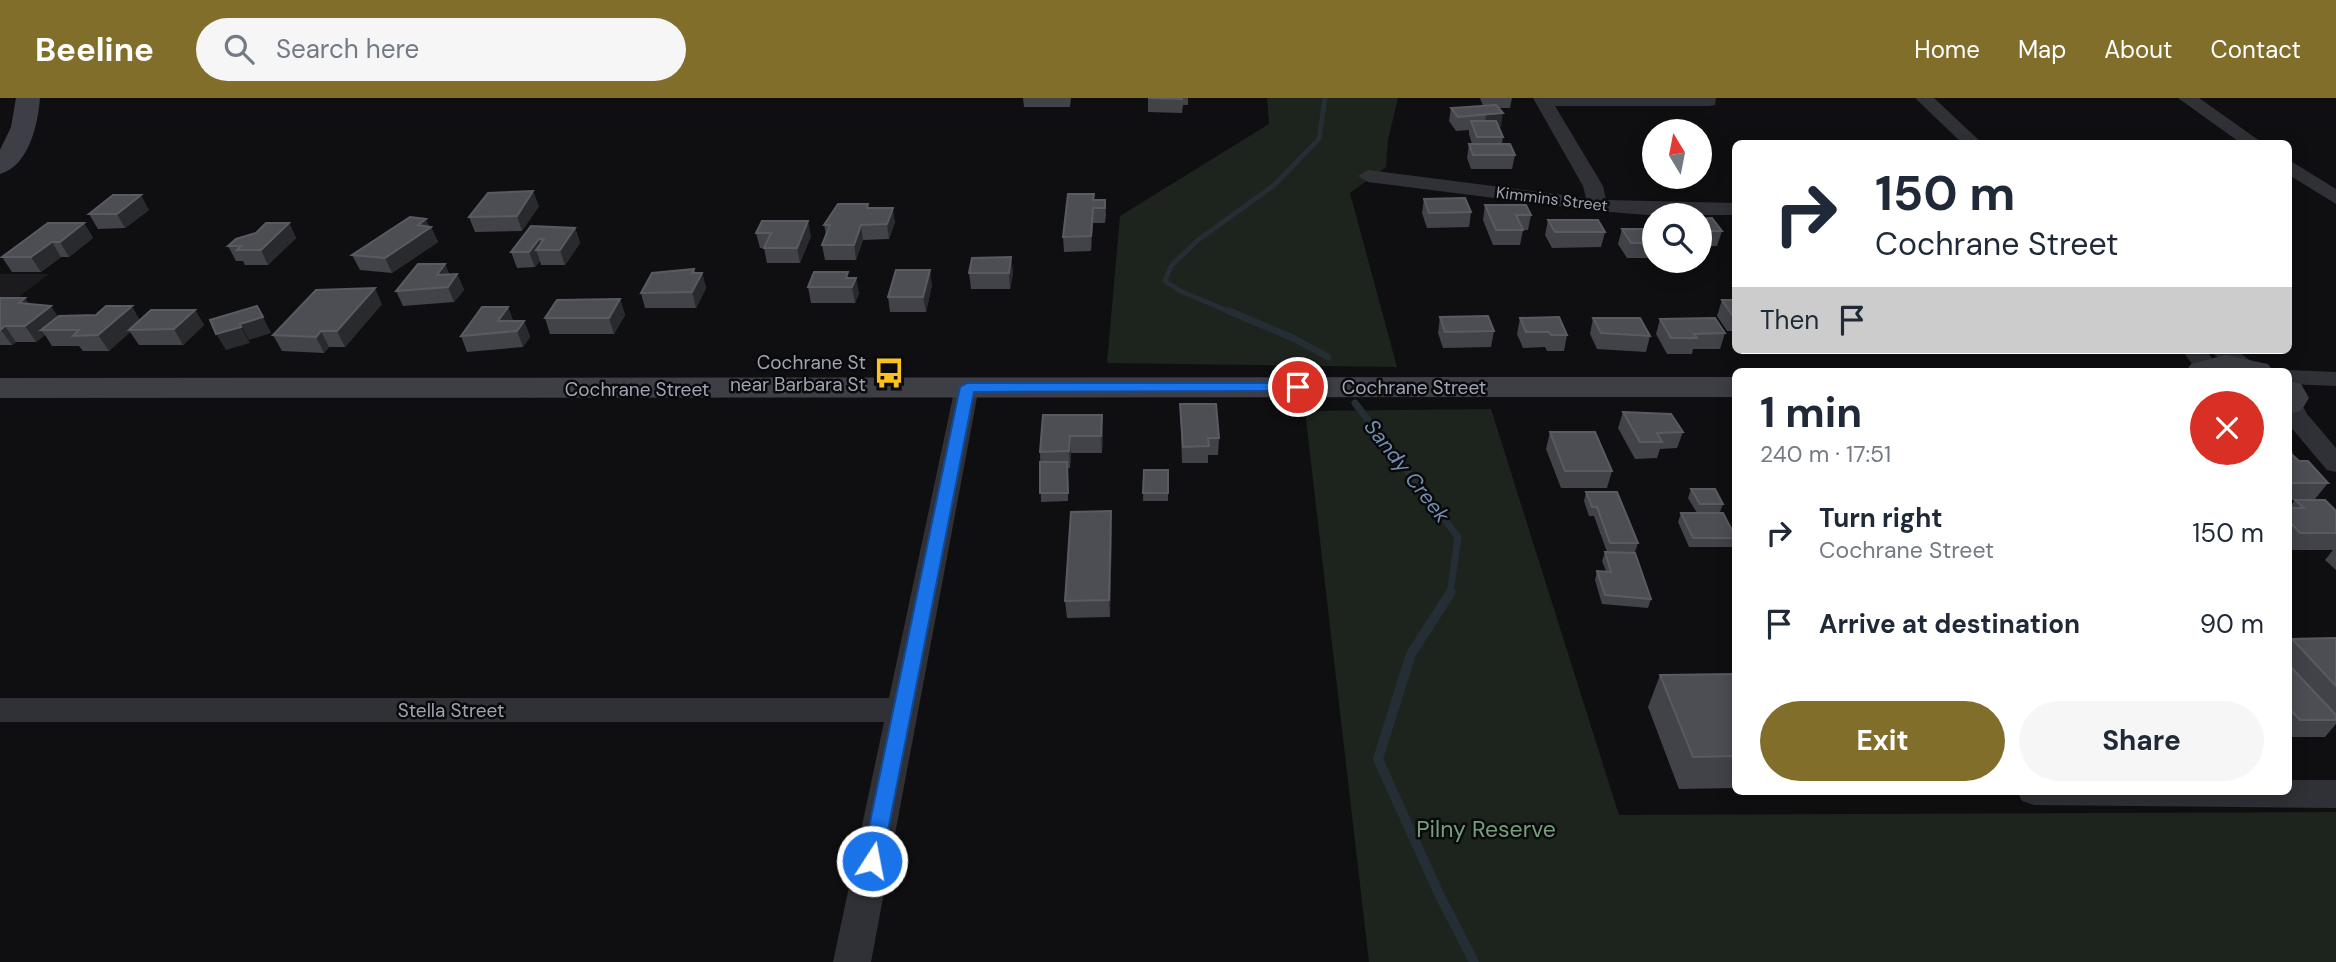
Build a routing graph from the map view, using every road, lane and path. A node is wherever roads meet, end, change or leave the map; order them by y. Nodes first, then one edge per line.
1 (28, 98) edge
2 (1924, 98) edge
3 (2187, 98) edge
4 (1543, 100) edge
5 (1709, 101) dead end
6 (1970, 140) edge
7 (2249, 140) edge
8 (0, 166) edge
9 (2292, 168) edge
10 (1368, 176) dead end
11 (2336, 198) edge
12 (1598, 205) junction
13 (1732, 209) edge
14 (2206, 360) edge
15 (2242, 368) edge
16 (2336, 379) edge
17 (967, 387) junction
18 (1732, 387) edge
19 (0, 388) edge
20 (2336, 390) edge
21 (2292, 394) edge
22 (2292, 395) edge
23 (2292, 403) edge
24 (2292, 437) edge
25 (2336, 464) edge
26 (2336, 471) edge
27 (0, 709) edge
28 (902, 710) junction
29 (2292, 794) edge
30 (2336, 794) edge
31 (852, 962) edge

1 - 8 street
2 - 6 street
3 - 7 street
4 - 5 street
4 - 12 street
9 - 11 street
10 - 12 street, Kimmins Street
12 - 13 street, Kimmins Street
14 - 15 street
16 - 21 street
17 - 18 street, Cochrane Street
17 - 19 street, Cochrane Street
17 - 28 street
20 - 22 street
23 - 25 street
24 - 26 street
27 - 28 street, Stella Street
28 - 31 street
29 - 30 street

